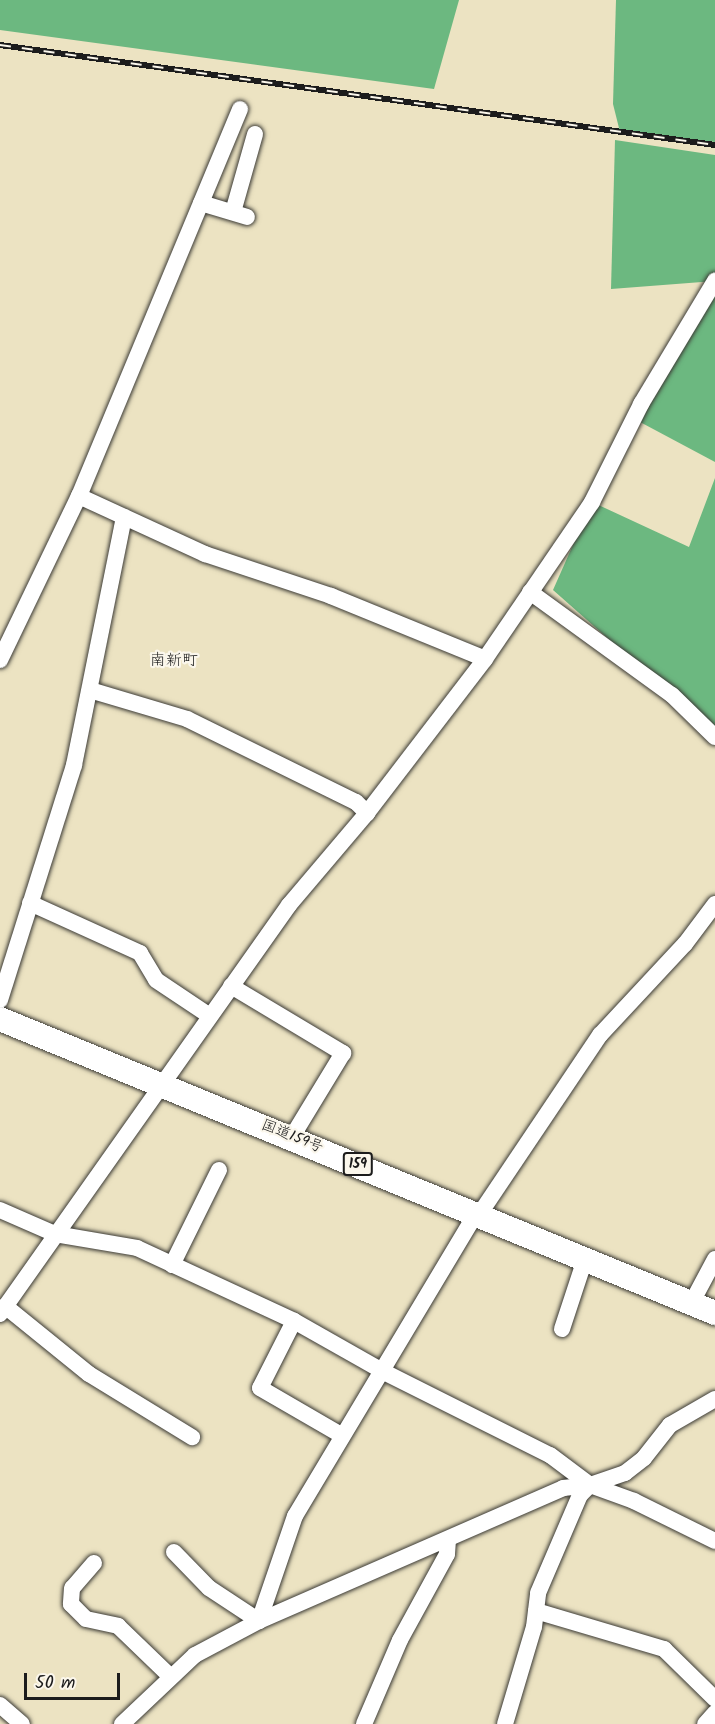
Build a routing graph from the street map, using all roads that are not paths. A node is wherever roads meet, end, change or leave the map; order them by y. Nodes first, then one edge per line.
1 (240, 109) dead end
2 (255, 134) dead end
3 (201, 203) junction
4 (715, 281) edge
5 (79, 496) junction
6 (124, 518) junction
7 (530, 592) junction
8 (484, 659) junction
9 (0, 660) edge
10 (90, 690) junction
11 (715, 737) edge
12 (367, 813) junction
13 (30, 903) junction
14 (715, 904) edge
15 (231, 987) junction
16 (0, 1000) edge
17 (210, 1016) junction
18 (0, 1019) edge
19 (161, 1083) junction
20 (292, 1137) junction
21 (219, 1170) dead end
22 (0, 1210) edge
23 (476, 1213) junction
24 (55, 1234) junction
25 (585, 1259) junction
26 (715, 1259) edge
27 (172, 1265) junction
28 (691, 1304) junction
29 (2, 1310) edge
30 (715, 1313) edge
31 (294, 1321) junction
32 (562, 1329) dead end
33 (384, 1372) junction
34 (715, 1399) edge
35 (341, 1435) junction
36 (192, 1437) dead end
37 (590, 1485) junction
38 (448, 1540) junction
39 (715, 1541) edge
40 (174, 1552) dead end
41 (94, 1563) dead end
42 (536, 1611) junction
43 (259, 1621) junction
44 (170, 1676) junction
45 (715, 1699) edge
46 (0, 1705) edge
47 (715, 1713) edge
48 (22, 1724) edge
49 (122, 1724) edge
50 (364, 1724) edge
51 (505, 1724) edge
52 (705, 1724) edge

1 - 3 street
2 - 3 street
3 - 5 street
4 - 7 street
5 - 6 street
5 - 9 street
6 - 8 street
6 - 10 street
7 - 8 street
7 - 11 street
8 - 12 street
10 - 12 street
10 - 13 street
12 - 15 street
13 - 16 street
13 - 17 street
14 - 23 street
15 - 17 street
15 - 20 street
17 - 19 street
18 - 19 highway, 国道159号 / 159
19 - 20 highway, 国道159号 / 159
19 - 24 street
20 - 23 highway, 国道159号 / 159
21 - 27 street
22 - 24 street
23 - 25 highway, 国道159号 / 159
23 - 33 street
24 - 27 street
24 - 29 street
25 - 28 highway, 国道159号 / 159
25 - 32 street
26 - 28 street
27 - 31 street
28 - 30 highway, 国道159号 / 159
29 - 36 street
31 - 33 street
31 - 35 street
33 - 35 street
33 - 37 street
34 - 37 street
35 - 43 street
37 - 38 street
37 - 39 street
37 - 42 street
38 - 43 street
38 - 50 street
40 - 43 street
41 - 44 street
42 - 45 street
42 - 51 street
43 - 44 street
44 - 49 street
46 - 48 street
47 - 52 street

